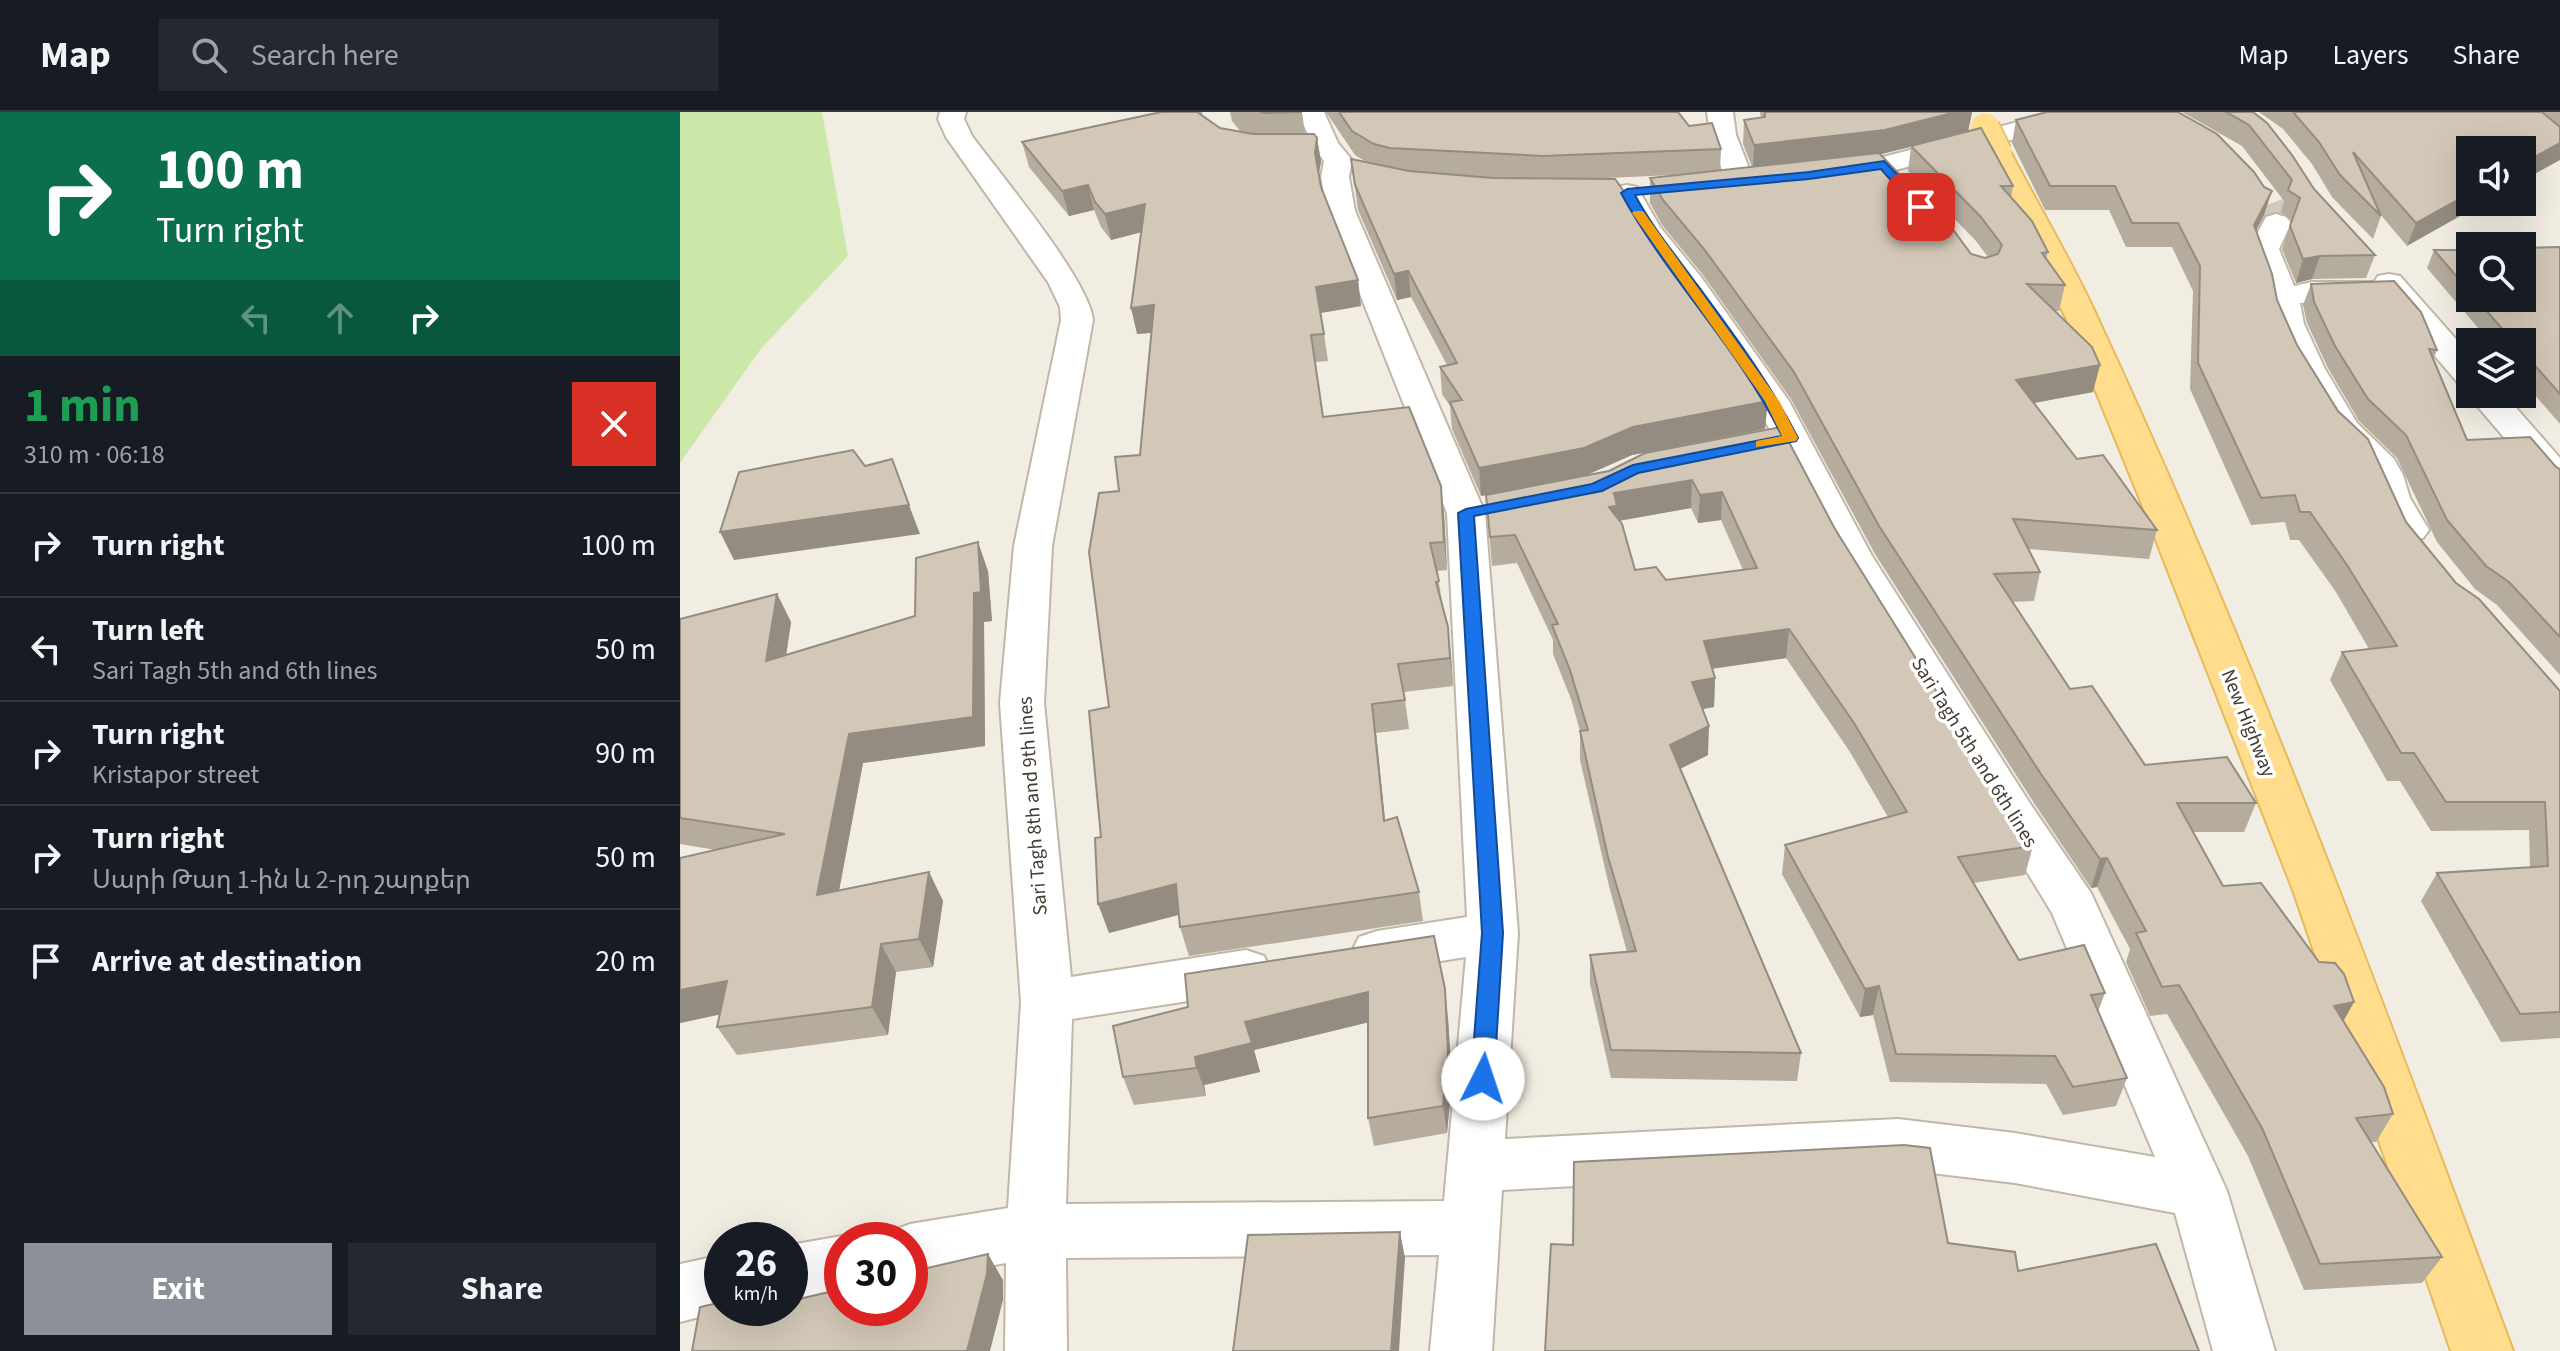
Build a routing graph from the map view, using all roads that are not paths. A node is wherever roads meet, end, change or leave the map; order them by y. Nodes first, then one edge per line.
1 (953, 112) edge
2 (1720, 112) edge
3 (2086, 112) edge
4 (2037, 119) edge
5 (1987, 131) edge
6 (1328, 149) edge
7 (1809, 176) edge
8 (1712, 184) edge
9 (1626, 192) edge
10 (2270, 208) tunnel mouth
11 (2370, 259) edge
12 (2395, 290) junction
13 (2283, 298) junction
14 (2456, 360) edge
15 (2497, 408) edge
16 (2560, 480) edge
17 (2425, 559) edge
18 (1493, 933) junction
19 (1047, 1002) junction
20 (1476, 1166) junction
21 (2198, 1191) junction
22 (1469, 1228) junction
23 (1036, 1231) junction
24 (928, 1249) edge
25 (704, 1288) edge
26 (680, 1293) edge
27 (1036, 1351) edge
28 (1461, 1351) edge
29 (2244, 1351) edge
30 (2482, 1351) edge

1 - 19 street, Sari Tagh 8th and 9th lines
2 - 8 street
3 - 4 street
4 - 7 street
5 - 30 main road, New Highway
6 - 18 street
9 - 21 street, Sari Tagh 5th and 6th lines
10 - 13 street
11 - 12 street
12 - 13 street
12 - 14 street
13 - 17 street
15 - 16 street
18 - 19 street
18 - 20 street
19 - 23 street, Sari Tagh 8th and 9th lines
20 - 21 street
20 - 22 street
21 - 29 street, Sari Tagh 5th and 6th lines
22 - 23 street
22 - 28 street
23 - 24 street
23 - 27 street, Sari Tagh 8th and 9th lines
25 - 26 street

